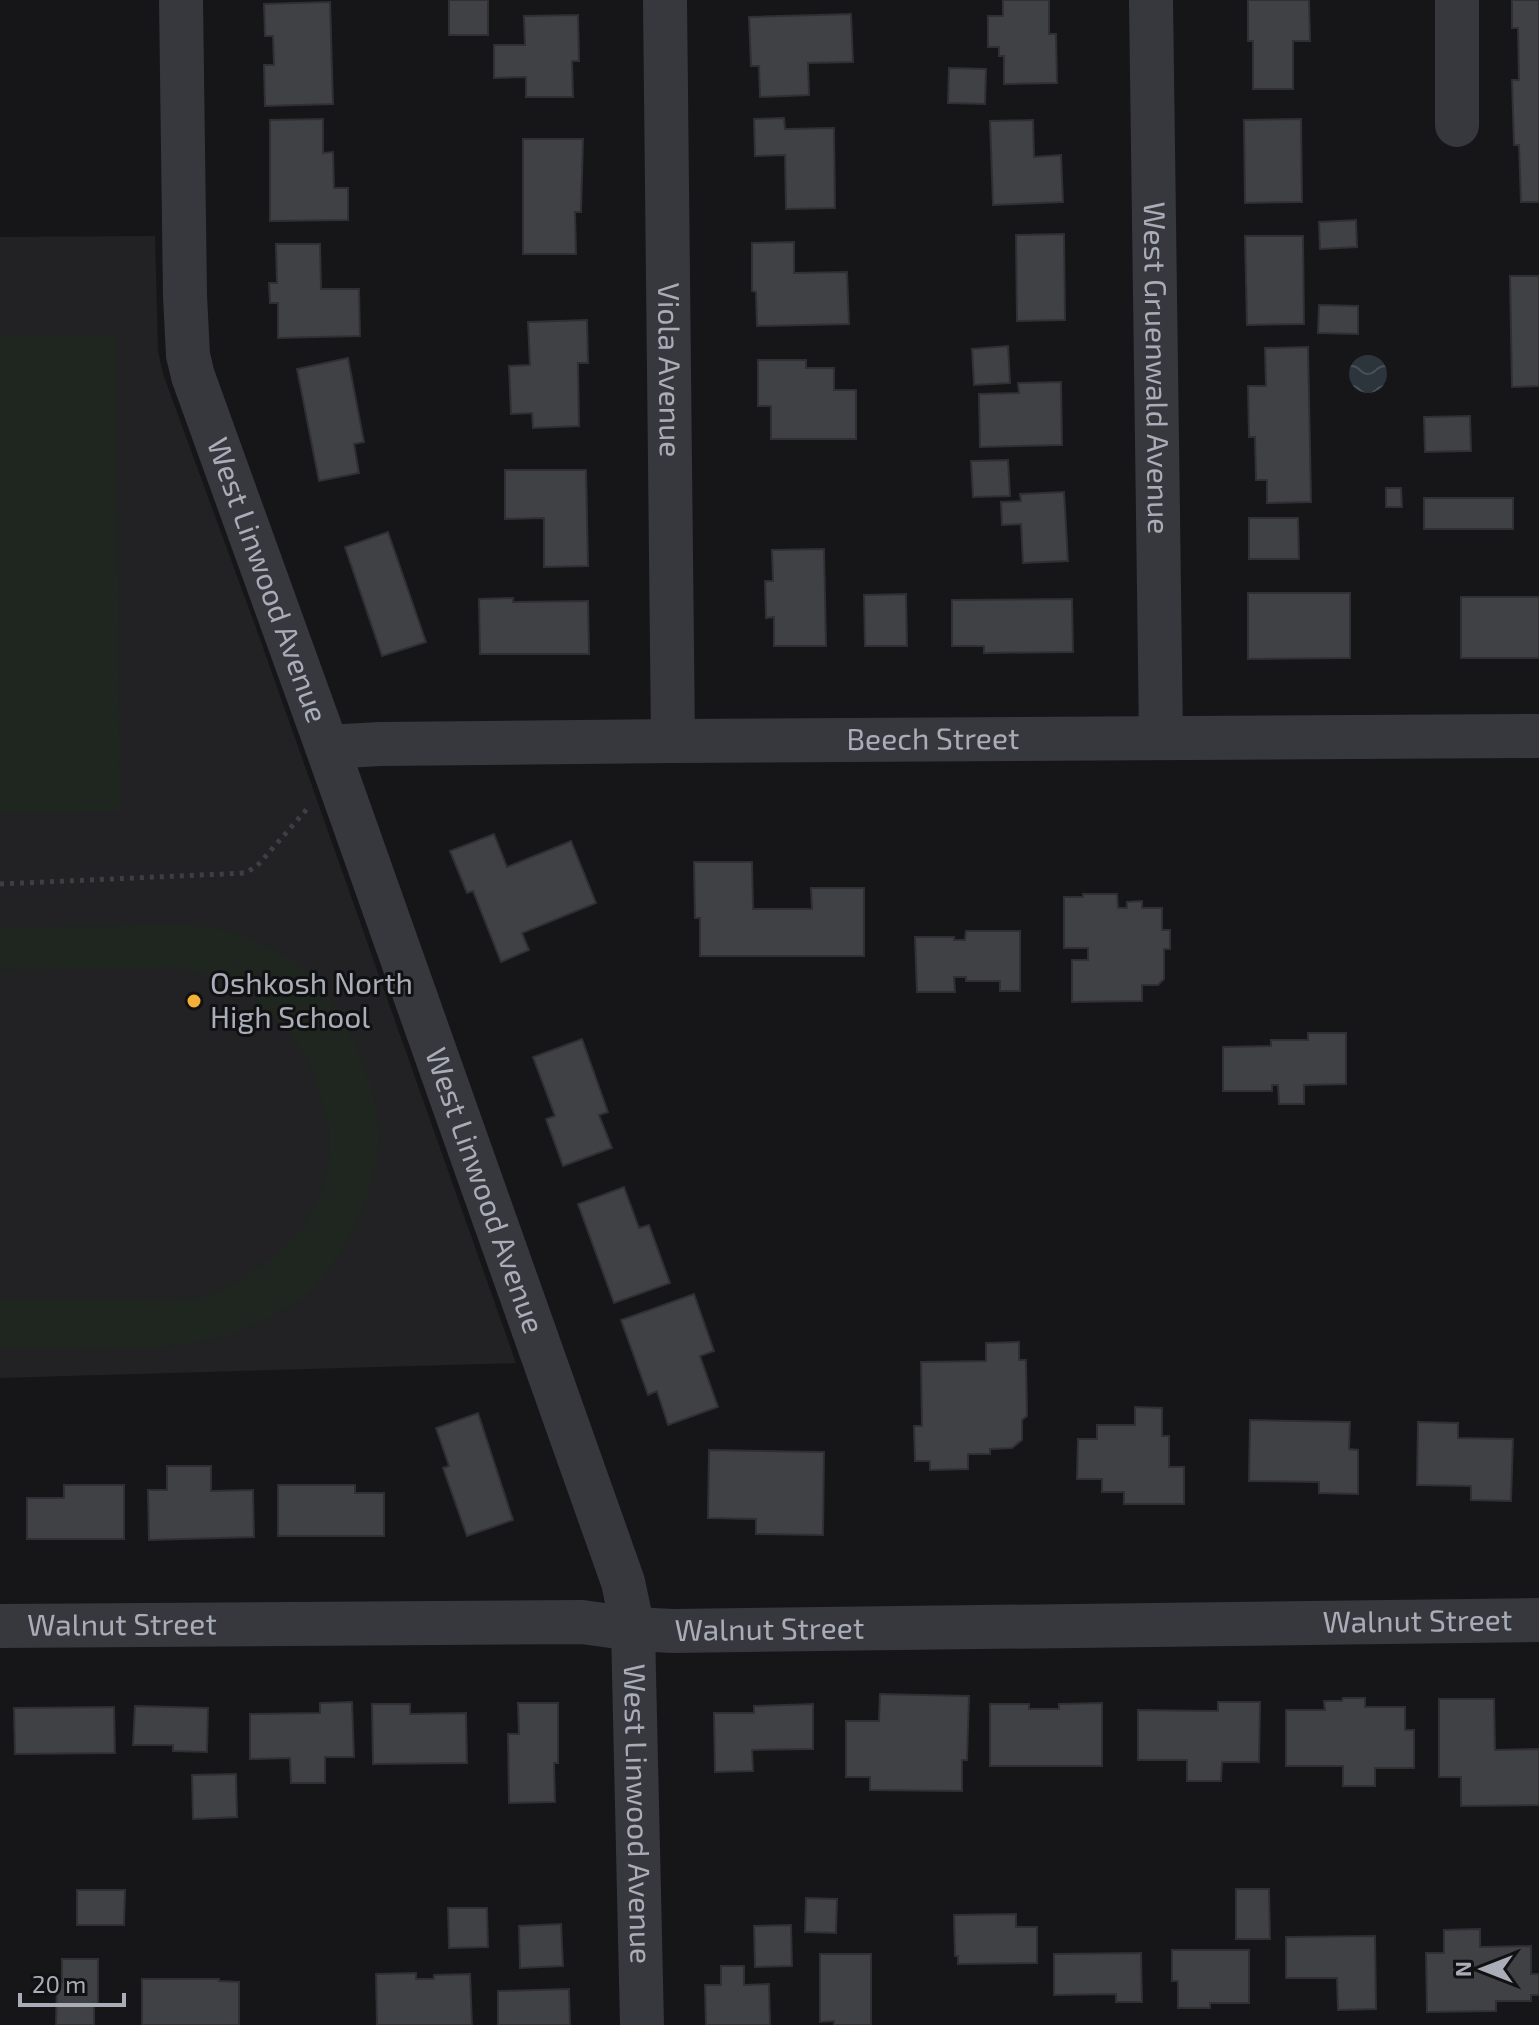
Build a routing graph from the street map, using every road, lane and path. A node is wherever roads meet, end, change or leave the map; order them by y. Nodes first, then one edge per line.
1 (181, 0) edge
2 (665, 0) edge
3 (1151, 0) edge
4 (1457, 0) edge
5 (1457, 125) dead end
6 (1539, 736) edge
7 (1161, 737) junction
8 (673, 741) junction
9 (327, 747) junction
10 (342, 790) junction
11 (0, 884) edge
12 (1539, 1620) edge
13 (0, 1626) edge
14 (633, 1629) junction
15 (642, 2025) edge

1 - 9 street, West Linwood Avenue
2 - 8 street, Viola Avenue
3 - 7 street, West Gruenwald Avenue
4 - 5 street
6 - 7 street, Beech Street
7 - 8 street, Beech Street
8 - 9 street, Beech Street
9 - 10 street, West Linwood Avenue
10 - 11 path
10 - 14 street, West Linwood Avenue
12 - 14 street, Walnut Street
13 - 14 street, Walnut Street
14 - 15 street, West Linwood Avenue

